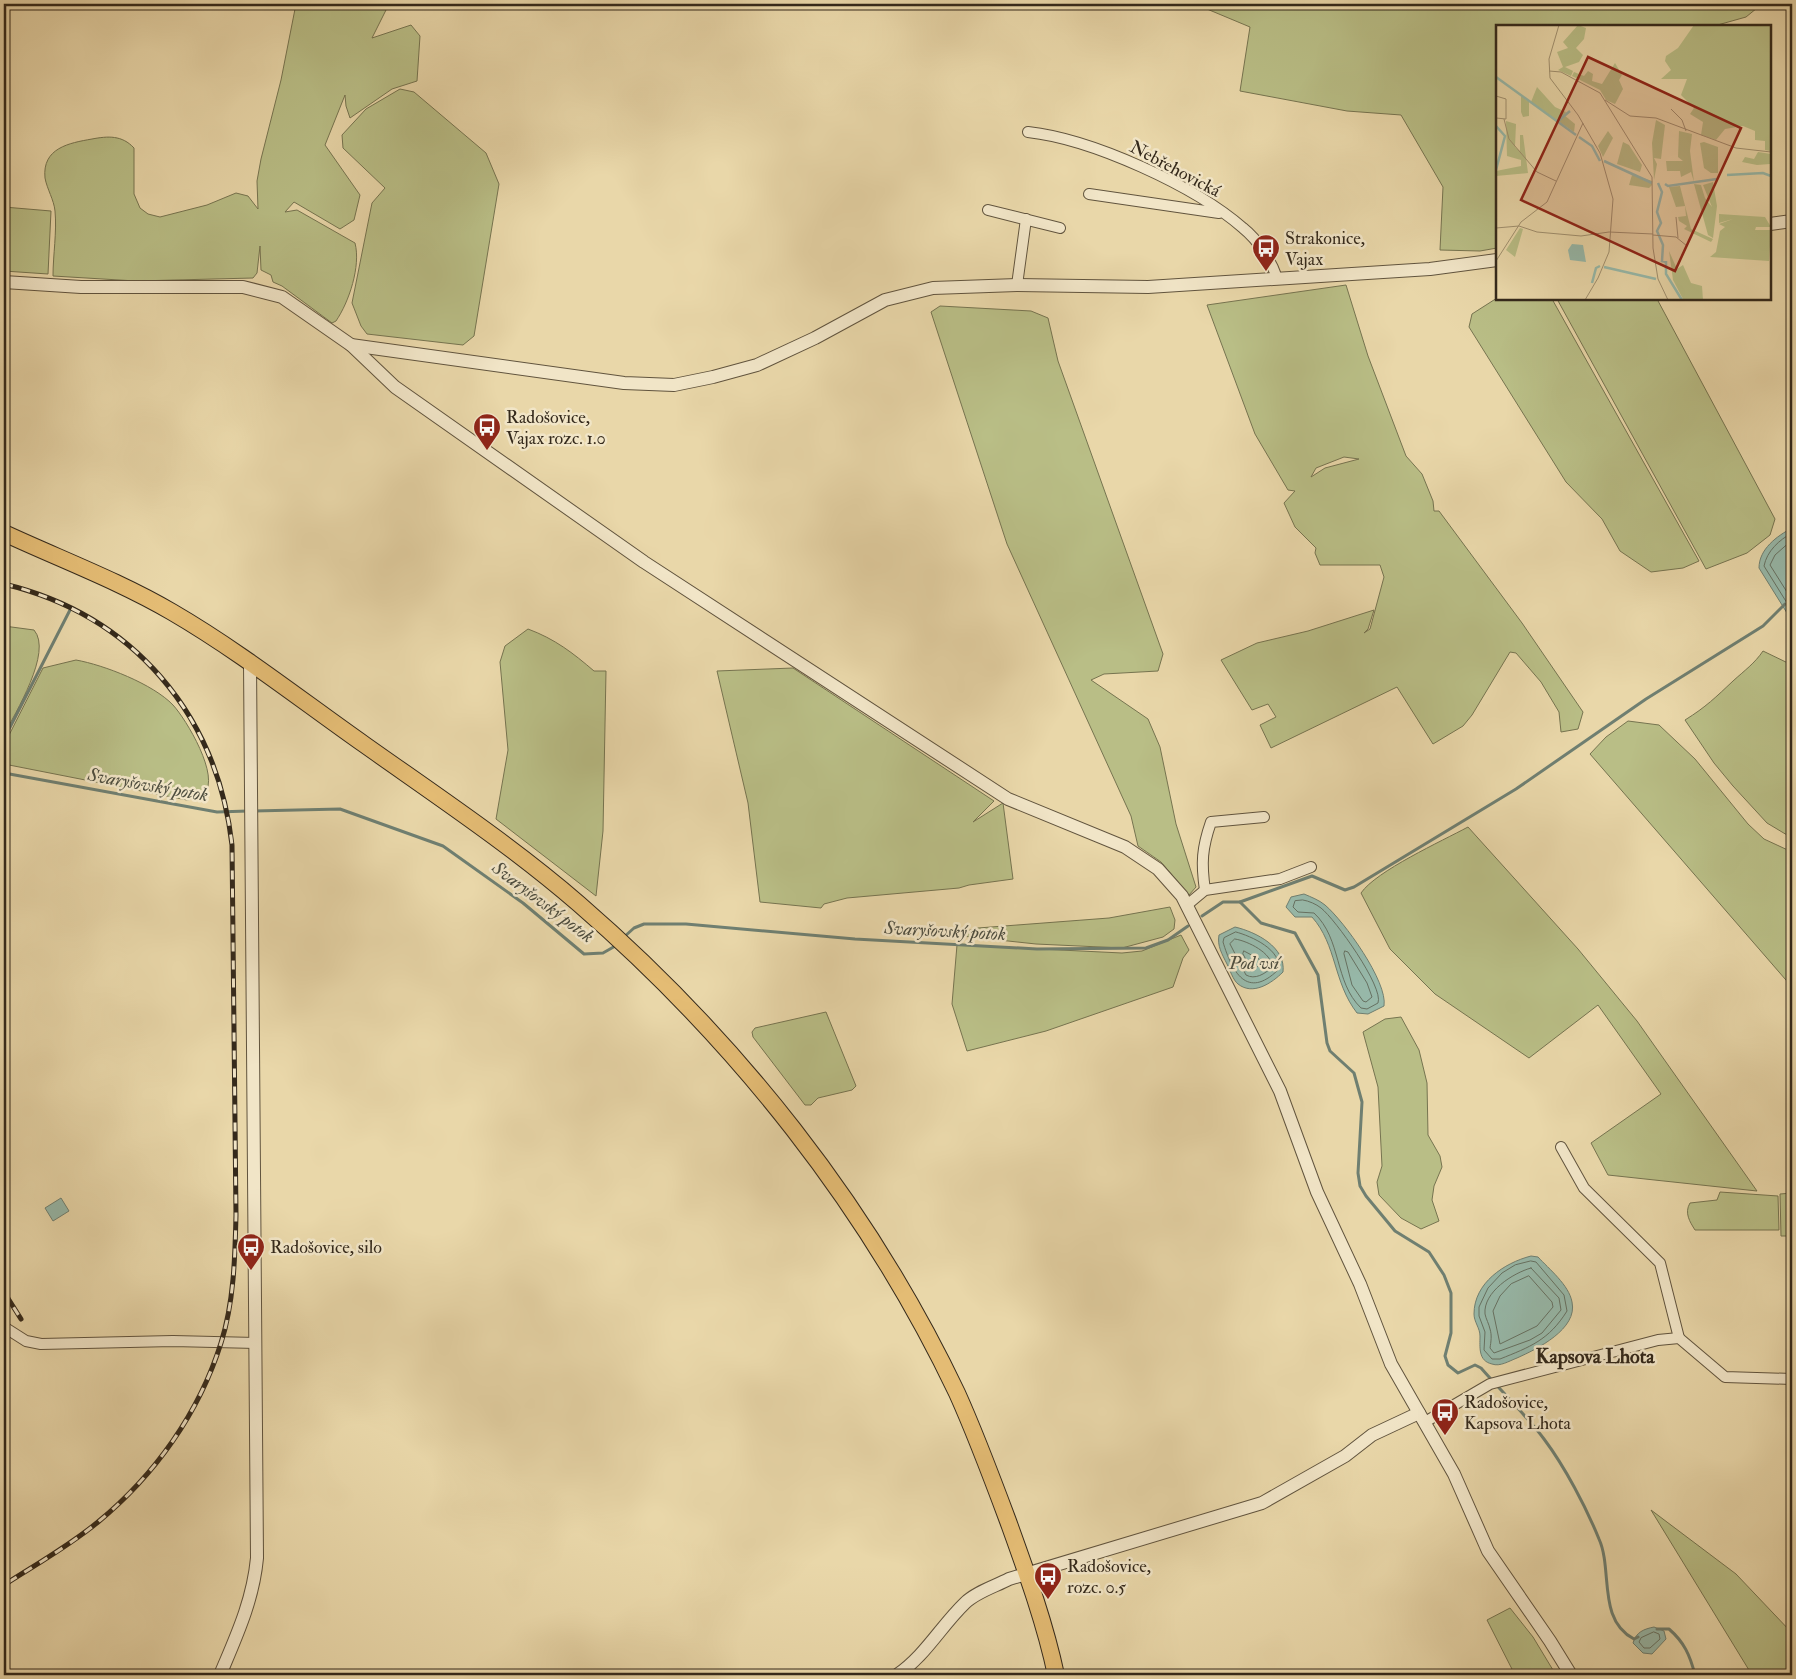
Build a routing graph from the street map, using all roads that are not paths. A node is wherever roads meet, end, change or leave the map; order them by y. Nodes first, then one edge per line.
1 (1028, 132) dead end
2 (1089, 194) dead end
3 (988, 210) dead end
4 (1224, 214) junction
5 (1026, 219) junction
6 (1792, 220) edge
7 (1771, 224) edge
8 (1060, 228) dead end
9 (1496, 260) edge
10 (1277, 278) junction
11 (4, 282) edge
12 (1017, 285) junction
13 (351, 345) junction
14 (4, 533) edge
15 (250, 663) junction
16 (1264, 817) dead end
17 (1311, 867) dead end
18 (1206, 890) junction
19 (1187, 905) junction
20 (1561, 1147) dead end
21 (4, 1328) edge
22 (1679, 1338) junction
23 (256, 1344) junction
24 (1792, 1379) edge
25 (1422, 1418) junction
26 (1028, 1575) junction
27 (220, 1675) edge
28 (897, 1675) edge
29 (1056, 1675) edge
30 (1571, 1675) edge

1 - 4 street, Nebřehovická
2 - 4 street
3 - 5 street
4 - 10 street, Nebřehovická
5 - 8 street
5 - 12 street
6 - 7 street
9 - 10 street
10 - 12 street
11 - 13 street
12 - 13 street
13 - 19 street
14 - 15 main road
15 - 23 street
15 - 26 main road
16 - 18 street
17 - 18 street
18 - 19 street
19 - 25 street
20 - 22 street
21 - 23 street
22 - 24 street
22 - 25 street
23 - 27 street
25 - 26 street
25 - 30 street
26 - 28 street
26 - 29 main road

